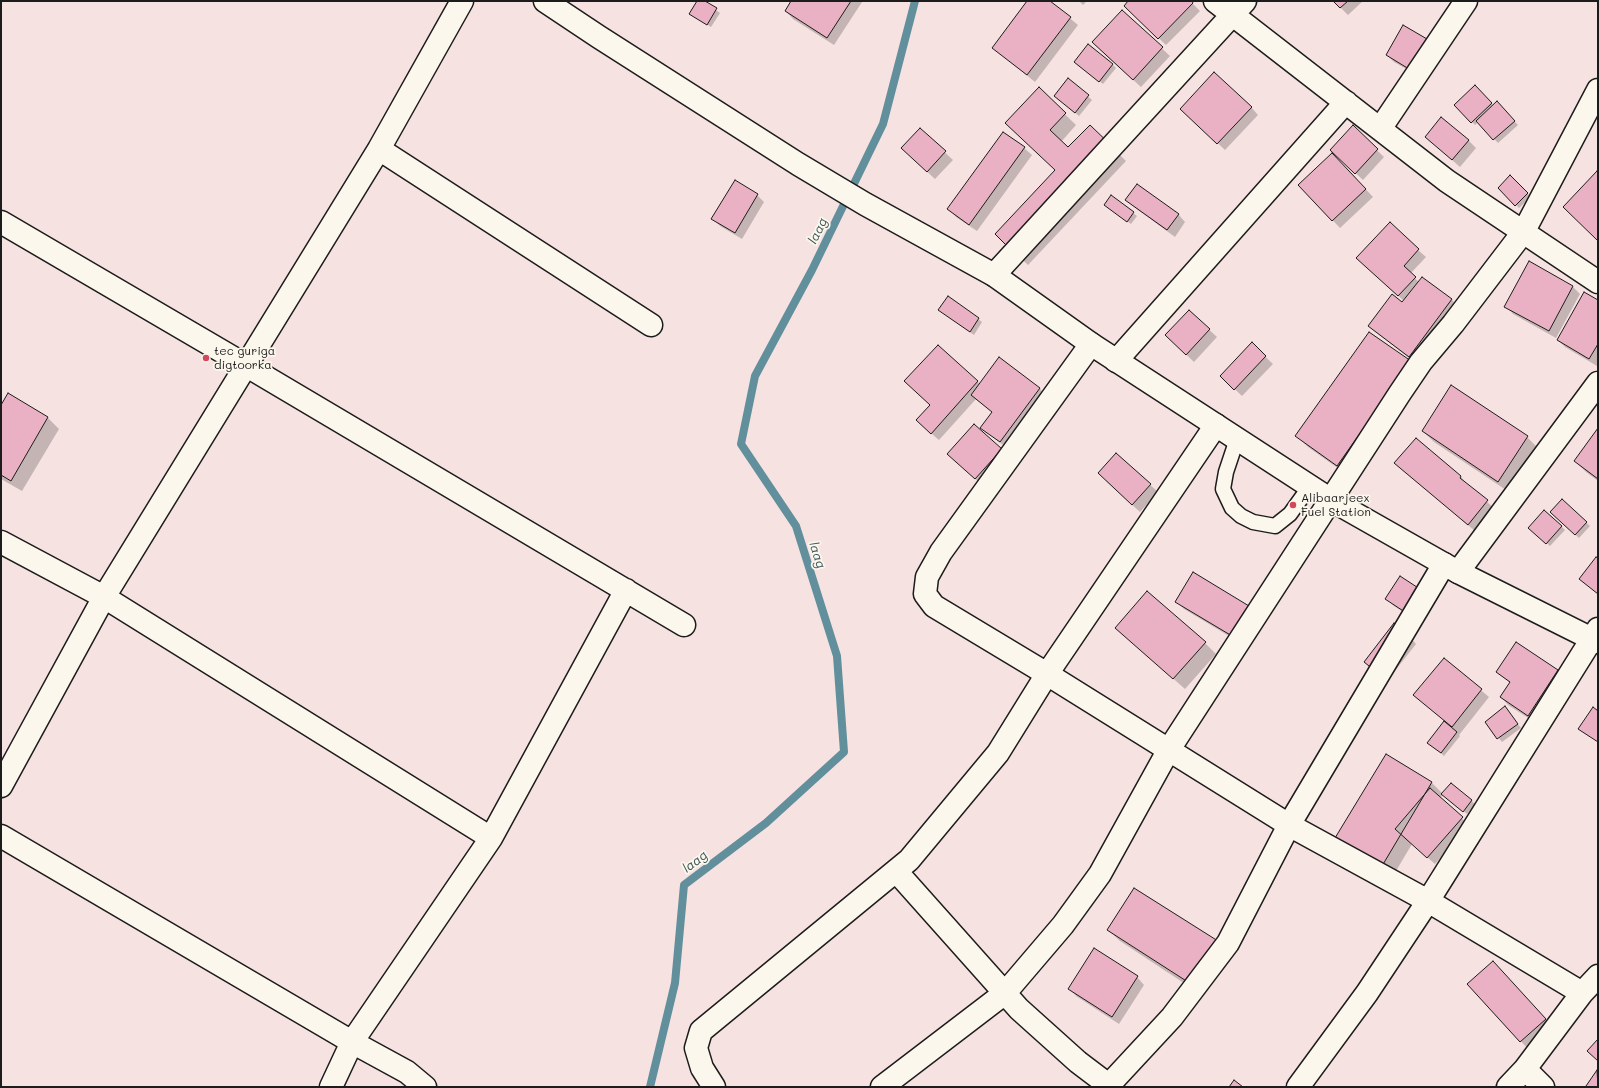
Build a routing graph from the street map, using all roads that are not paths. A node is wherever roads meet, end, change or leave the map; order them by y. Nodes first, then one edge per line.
1 (462, 1) edge
2 (545, 1) edge
3 (1215, 1) edge
4 (1466, 1) edge
5 (1239, 7) edge
6 (1598, 90) edge
7 (1346, 102) junction
8 (1380, 129) junction
9 (379, 149) junction
10 (1, 222) edge
11 (1524, 231) junction
12 (994, 275) junction
13 (1598, 282) edge
14 (651, 325) dead end
15 (1091, 344) junction
16 (1116, 361) junction
17 (247, 366) junction
18 (1598, 383) edge
19 (1216, 425) junction
20 (1237, 439) junction
21 (1310, 486) junction
22 (1331, 500) junction
23 (1, 542) edge
24 (1451, 568) junction
25 (626, 590) junction
26 (104, 597) junction
27 (684, 626) dead end
28 (1596, 636) edge
29 (1047, 674) junction
30 (1168, 750) junction
31 (1, 786) edge
32 (1289, 825) junction
33 (1, 836) edge
34 (491, 838) junction
35 (896, 871) junction
36 (1428, 901) junction
37 (1598, 976) edge
38 (1005, 993) junction
39 (1582, 993) junction
40 (352, 1042) junction
41 (1525, 1069) junction
42 (1109, 1086) edge
43 (332, 1087) edge
44 (425, 1087) edge
45 (714, 1087) edge
46 (882, 1087) edge
47 (1298, 1087) edge
48 (1508, 1087) edge
49 (1543, 1087) edge

1 - 9 street
2 - 12 street
3 - 5 street
4 - 8 street
5 - 7 street
5 - 12 street
6 - 11 street
7 - 8 street
7 - 16 street
8 - 11 street
9 - 14 street
9 - 17 street
10 - 17 street
11 - 13 street
11 - 22 street
12 - 15 street
15 - 16 street
15 - 29 street
16 - 19 street
17 - 25 street
17 - 26 street
18 - 24 street
19 - 20 street
19 - 29 street
20 - 21 street
20 - 21 lane
21 - 22 street
22 - 24 street
22 - 30 street
23 - 26 street
24 - 28 street
24 - 32 street
25 - 27 street
25 - 34 street
26 - 31 street
26 - 34 street
28 - 36 street
29 - 30 street
29 - 35 street
30 - 32 street
30 - 38 street
32 - 36 street
32 - 42 street
33 - 40 street
34 - 40 street
35 - 38 street
35 - 45 street
36 - 39 street
36 - 47 street
37 - 39 street
38 - 42 street
38 - 46 street
39 - 41 street
40 - 43 street
40 - 44 street
41 - 48 street
41 - 49 street

